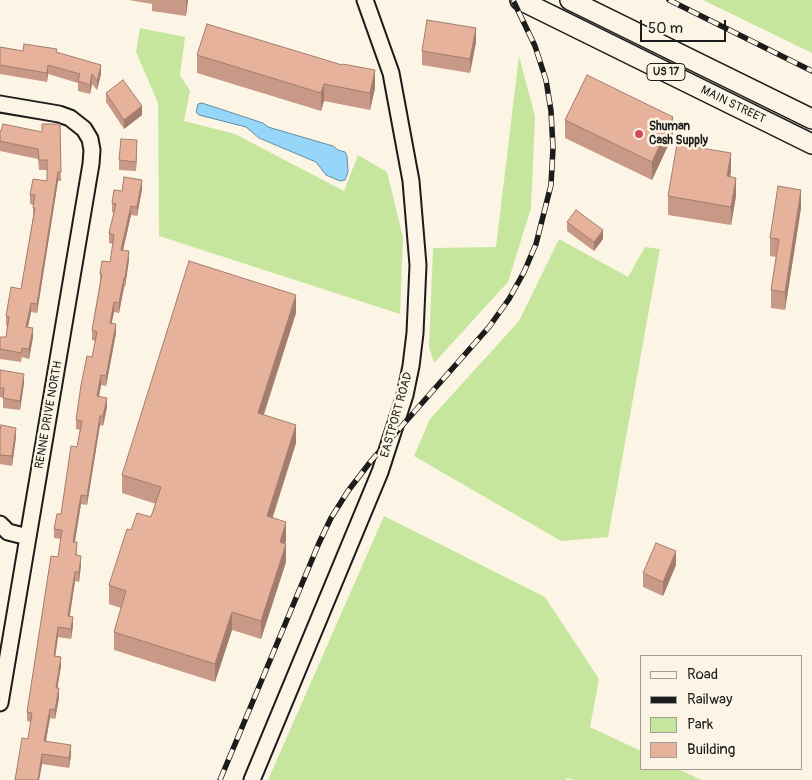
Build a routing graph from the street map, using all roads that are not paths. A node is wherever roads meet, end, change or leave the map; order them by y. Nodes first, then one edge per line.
1 (365, 0) edge
2 (520, 0) edge
3 (570, 0) edge
4 (666, 47) junction
5 (655, 67) junction
6 (0, 104) edge
7 (812, 119) edge
8 (812, 144) edge
9 (0, 524) edge
10 (28, 537) junction
11 (0, 703) edge
12 (252, 780) edge

1 - 12 street, EASTPORT ROAD
2 - 5 main road, MAIN STREET / US 17
3 - 4 main road, MAIN STREET / US 17
4 - 5 street
4 - 7 main road, MAIN STREET / US 17
5 - 8 main road, MAIN STREET / US 17
6 - 10 street, RENNE DRIVE NORTH
9 - 10 street
10 - 11 street, RENNE DRIVE NORTH

